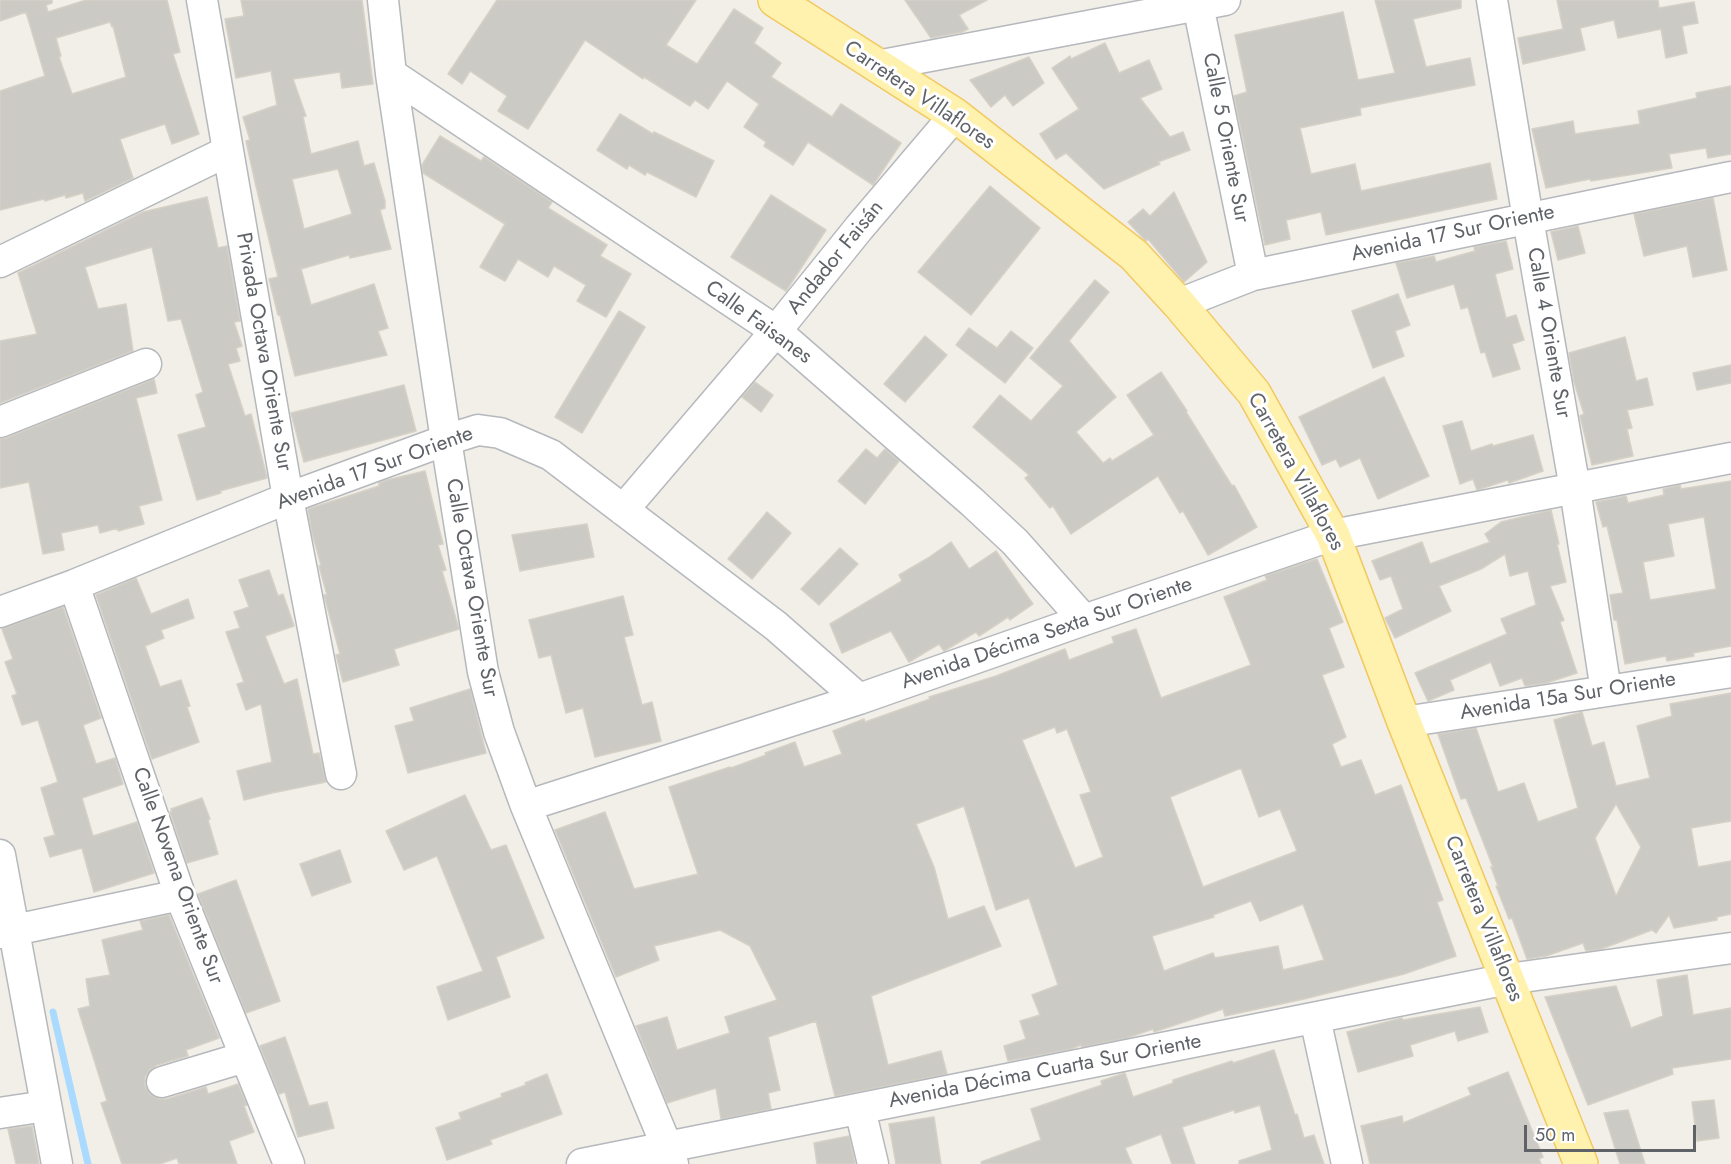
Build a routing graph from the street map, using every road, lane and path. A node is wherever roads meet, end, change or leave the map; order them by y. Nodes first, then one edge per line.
1 (202, 0) edge
2 (383, 0) edge
3 (775, 0) edge
4 (1492, 0) edge
5 (1207, 2) edge
6 (877, 66) junction
7 (392, 74) junction
8 (955, 115) junction
9 (228, 151) junction
10 (1731, 177) edge
11 (1528, 219) junction
12 (0, 262) edge
13 (1252, 275) junction
14 (1179, 304) junction
15 (776, 331) junction
16 (146, 364) dead end
17 (0, 422) edge
18 (446, 440) junction
19 (1731, 458) edge
20 (1575, 489) junction
21 (288, 498) junction
22 (623, 510) junction
23 (1333, 536) junction
24 (75, 585) junction
25 (0, 612) edge
26 (1084, 620) junction
27 (1731, 672) edge
28 (1606, 691) junction
29 (859, 699) junction
30 (1404, 722) junction
31 (341, 774) dead end
32 (526, 806) junction
33 (0, 855) edge
34 (180, 895) junction
35 (7, 932) edge
36 (1731, 948) edge
37 (1508, 980) junction
38 (1315, 1018) junction
39 (245, 1057) junction
40 (162, 1082) dead end
41 (46, 1106) junction
42 (860, 1109) junction
43 (0, 1113) edge
44 (670, 1156) edge
45 (57, 1164) edge
46 (289, 1164) edge
47 (582, 1164) edge
48 (873, 1164) edge
49 (1347, 1164) edge
50 (1581, 1164) edge

1 - 9 street, Privada Octava Oriente Sur
2 - 7 street, Calle Octava Oriente Sur
3 - 6 main road, Carretera Villaflores
4 - 11 street, Calle 4 Oriente Sur
5 - 6 street
5 - 13 street, Calle 5 Oriente Sur
6 - 8 main road, Carretera Villaflores
7 - 15 street, Calle Faisanes
7 - 18 street, Calle Octava Oriente Sur
8 - 14 main road, Carretera Villaflores
8 - 15 street, Andador Faisán
9 - 12 street
9 - 21 street, Privada Octava Oriente Sur
10 - 11 street, Avenida 17 Sur Oriente
11 - 13 street, Avenida 17 Sur Oriente
11 - 20 street, Calle 4 Oriente Sur
13 - 14 street, Avenida 17 Sur Oriente
14 - 23 main road, Carretera Villaflores
15 - 22 street, Andador Faisán
15 - 26 street, Calle Faisanes
16 - 17 street
18 - 21 street, Avenida 17 Sur Oriente
18 - 22 street, Avenida 17 Sur Oriente
18 - 32 street, Calle Octava Oriente Sur
19 - 20 street, Avenida Décima Sexta Sur Oriente
20 - 23 street, Avenida Décima Sexta Sur Oriente
20 - 28 street, Calle 4 Oriente Sur
21 - 24 street, Avenida 17 Sur Oriente
21 - 31 street, Privada Octava Oriente Sur
22 - 29 street, Avenida 17 Sur Oriente
23 - 26 street, Avenida Décima Sexta Sur Oriente
23 - 30 main road, Carretera Villaflores
24 - 25 street, Avenida 17 Sur Oriente
24 - 34 street, Calle Novena Oriente Sur
26 - 29 street, Avenida Décima Sexta Sur Oriente
27 - 28 street, Avenida 15a Sur Oriente
28 - 30 street, Avenida 15a Sur Oriente
29 - 32 street, Avenida Décima Sexta Sur Oriente
30 - 37 main road, Carretera Villaflores
32 - 44 street, Calle Octava Oriente Sur
33 - 35 street
34 - 35 street
34 - 39 street, Calle Novena Oriente Sur
35 - 41 street
36 - 37 street, Avenida Décima Cuarta Sur Oriente
37 - 38 street, Avenida Décima Cuarta Sur Oriente
37 - 50 main road, Carretera Villaflores
38 - 42 street, Avenida Décima Cuarta Sur Oriente
38 - 49 street
39 - 40 street
39 - 46 street, Calle Novena Oriente Sur
41 - 43 street
41 - 45 street
42 - 44 street, Avenida Décima Cuarta Sur Oriente
42 - 48 street
44 - 47 street, Avenida Décima Cuarta Sur Oriente

